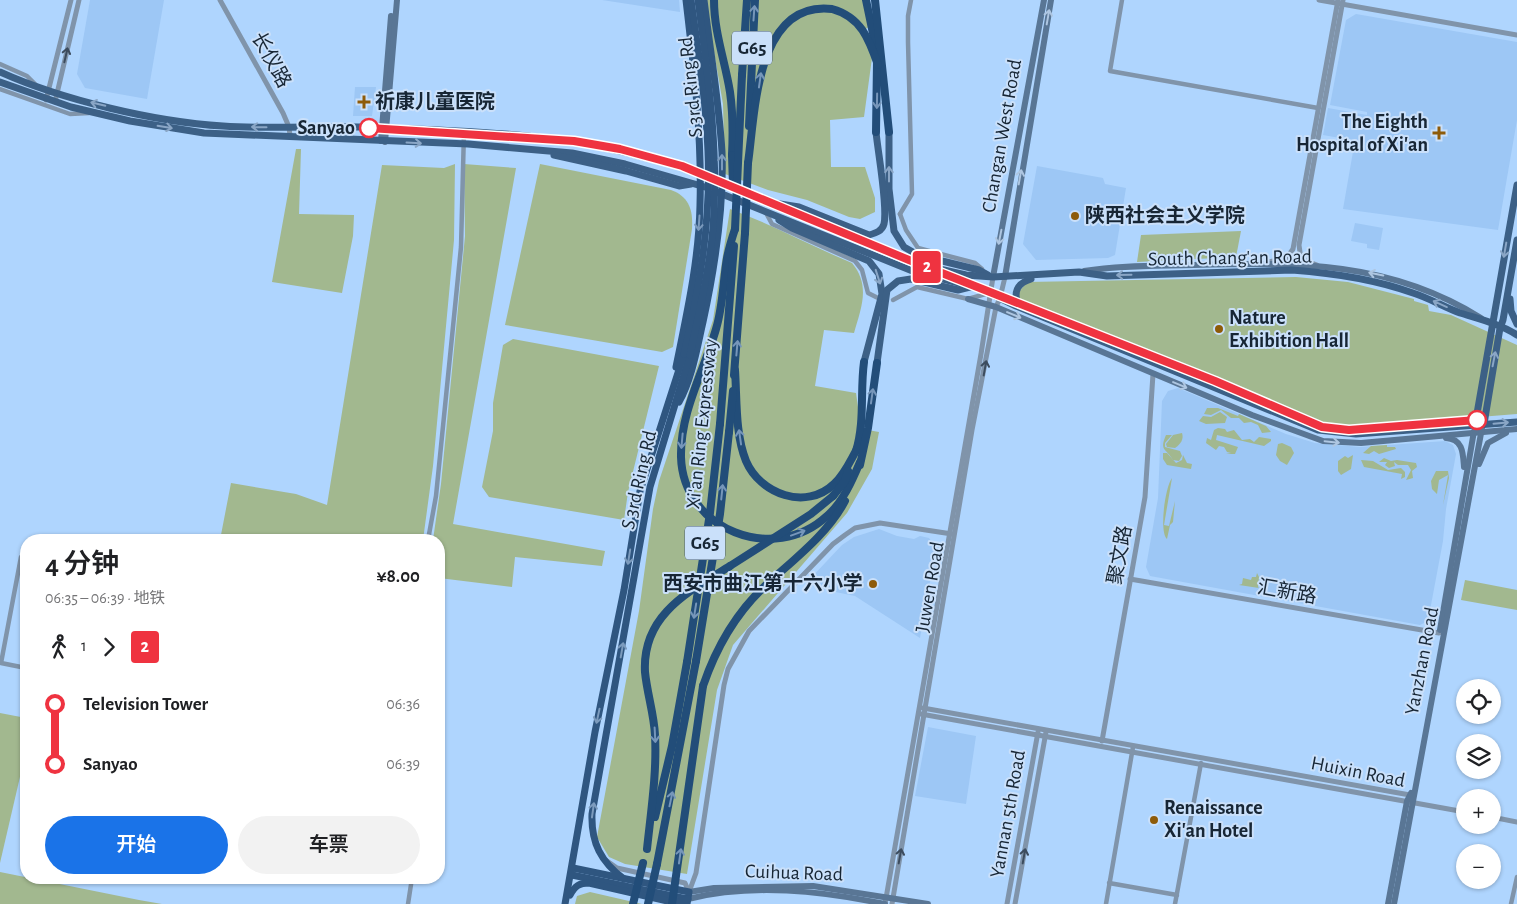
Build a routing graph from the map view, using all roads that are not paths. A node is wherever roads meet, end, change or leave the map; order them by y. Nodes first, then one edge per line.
1 (71, 0) edge
2 (79, 0) edge
3 (220, 0) edge
4 (392, 0) edge
5 (397, 0) edge
6 (686, 0) edge
7 (691, 0) edge
8 (698, 0) edge
9 (704, 0) edge
10 (714, 0) edge
11 (747, 0) edge
12 (755, 0) edge
13 (866, 0) edge
14 (874, 0) edge
15 (911, 0) edge
16 (1044, 0) edge
17 (1051, 0) edge
18 (1122, 0) edge
19 (1319, 0) edge
20 (1340, 2) edge
21 (1517, 35) edge
22 (0, 64) edge
23 (878, 65) junction
24 (0, 72) edge
25 (0, 82) edge
26 (39, 87) junction
27 (0, 89) edge
28 (49, 90) junction
29 (57, 93) junction
30 (46, 100) junction
31 (55, 102) junction
32 (1318, 108) junction
33 (94, 113) junction
34 (289, 127) junction
35 (384, 129) junction
36 (464, 131) junction
37 (876, 132) joint
38 (889, 132) joint
39 (290, 136) junction
40 (383, 141) junction
41 (463, 145) junction
42 (748, 163) junction
43 (700, 173) junction
44 (722, 182) junction
45 (696, 185) junction
46 (1517, 185) edge
47 (722, 194) junction
48 (766, 201) junction
49 (736, 207) junction
50 (764, 210) junction
51 (735, 229) junction
52 (1517, 240) edge
53 (1264, 263) junction
54 (1317, 265) junction
55 (1079, 272) junction
56 (1043, 275) junction
57 (993, 277) junction
58 (1004, 277) junction
59 (1510, 278) junction
60 (974, 286) junction
61 (990, 293) junction
62 (878, 298) dead end
63 (1000, 298) junction
64 (968, 299) junction
65 (893, 300) dead end
66 (992, 306) junction
67 (1029, 311) junction
68 (1488, 321) junction
69 (1517, 324) edge
70 (1500, 328) junction
71 (1086, 334) junction
72 (1516, 334) edge
73 (1103, 352) junction
74 (687, 354) junction
75 (864, 362) joint
76 (877, 363) joint
77 (735, 370) junction
78 (1153, 374) junction
79 (670, 395) junction
80 (672, 413) junction
81 (1517, 422) edge
82 (1484, 424) junction
83 (1474, 429) junction
84 (1517, 429) edge
85 (1481, 432) junction
86 (1429, 437) junction
87 (857, 448) junction
88 (860, 462) junction
89 (1472, 484) junction
90 (1464, 488) junction
91 (429, 534) edge
92 (952, 534) junction
93 (20, 562) edge
94 (1130, 579) junction
95 (1440, 633) junction
96 (20, 667) edge
97 (922, 711) junction
98 (1038, 732) junction
99 (1046, 733) junction
100 (1102, 741) junction
101 (1133, 749) junction
102 (1201, 763) junction
103 (1410, 800) junction
104 (1456, 810) edge
105 (1501, 819) edge
106 (1517, 822) edge
107 (647, 848) junction
108 (602, 857) junction
109 (572, 872) junction
110 (1517, 877) edge
111 (624, 879) junction
112 (1110, 883) junction
113 (411, 884) edge
114 (652, 888) junction
115 (1177, 895) junction
116 (688, 899) edge
117 (888, 901) edge
118 (565, 903) edge
119 (408, 904) edge
120 (633, 904) edge
121 (648, 904) edge
122 (653, 904) edge
123 (672, 904) edge
124 (928, 904) edge
125 (1007, 904) edge
126 (1015, 904) edge
127 (1106, 904) edge
128 (1175, 904) edge
129 (1388, 904) edge
130 (1394, 904) edge
131 (1511, 904) edge

1 - 28 street
29 -> 2 street
3 - 34 street, 长仪路
4 - 35 main road
5 - 35 main road
6 - 43 highway
7 - 74 highway, S 3rd Ring Rd, bridge
8 - 74 highway, S 3rd Ring Rd, bridge
44 -> 9 highway
10 - 49 highway, bridge
11 - 49 highway, Xi'an Ring Expressway / G65, bridge
42 -> 12 highway, G65
13 - 23 highway
14 - 38 highway
15 - 57 street
16 -> 57 main road, Changan West Road
58 -> 17 main road, Changan West Road
18 - 32 street
19 - 20 street
20 - 21 street
20 - 32 street
20 - 54 street
22 - 26 street
23 -> 37 highway
42 -> 23 highway
24 - 26 main road
25 - 30 main road
26 - 28 main road
27 - 33 street
28 - 29 main road
28 - 30 street
29 - 31 street
34 -> 29 main road
30 - 31 main road
31 - 33 main road
32 - 53 street
33 -> 39 main road
34 - 35 main road
34 - 39 street, 长仪路
35 - 36 main road
35 - 40 main road
36 - 41 street
36 - 43 main road
37 - 48 main road
57 -> 38 main road
39 - 40 main road
40 -> 41 main road
41 - 45 main road
41 - 91 street
77 -> 42 highway, G65, bridge
43 - 44 main road
43 - 45 highway
44 - 47 highway
44 - 48 main road
45 - 47 main road
45 -> 79 highway
46 -> 68 main road
47 - 50 main road
47 - 80 highway
48 - 57 main road, South Chang'an Road
49 - 51 highway, Xi'an Ring Expressway / G65, bridge
50 - 60 main road
50 - 62 street
50 -> 75 main road
51 -> 88 highway, bridge
51 -> 107 highway, Xi'an Ring Expressway / G65, bridge
52 - 59 main road
53 - 54 main road
53 - 55 main road
68 -> 54 main road
55 - 56 main road, South Chang'an Road
68 -> 55 main road, South Chang'an Road
56 - 58 main road, South Chang'an Road
56 - 67 main road
57 - 58 main road, South Chang'an Road
57 - 61 street, Juwen Road
58 - 63 street, Juwen Road
59 - 69 main road
59 - 70 main road
60 - 61 main road
60 - 76 main road
61 - 63 main road
61 - 64 street
61 - 66 street, Juwen Road
63 - 66 street, Juwen Road
63 - 67 main road
64 - 65 street
64 - 66 main road
66 -> 73 main road
66 - 92 street, Juwen Road
67 - 71 main road
68 - 70 main road, South Chang'an Road
68 - 83 main road
70 - 72 main road, South Chang'an Road
82 -> 70 main road
71 - 73 main road
71 - 83 main road
73 - 78 main road
74 - 79 highway, S 3rd Ring Rd
74 - 80 highway, S 3rd Ring Rd
75 - 87 highway
88 -> 76 highway
87 -> 77 highway
114 -> 77 highway, Xi'an Ring Expressway / G65, bridge
78 -> 86 main road
78 - 94 street, 聚文路
79 -> 109 highway, S 3rd Ring Rd
108 -> 80 highway, S 3rd Ring Rd
82 -> 81 main road
82 - 83 main road
82 - 85 main road, Yanzhan Road
83 - 85 main road
83 - 86 main road
83 - 90 main road, Yanzhan Road
84 - 85 main road
84 - 89 main road
85 - 89 main road, Yanzhan Road
86 - 90 main road
87 -> 107 highway, bridge
123 -> 88 highway, bridge
89 - 103 main road, Yanzhan Road
90 - 95 main road, Yanzhan Road
92 - 97 street, Juwen Road
92 - 116 street
93 - 96 street
94 - 95 street, 汇新路
94 - 100 street, 聚文路
95 - 103 main road, Yanzhan Road
97 - 98 street, Huixin Road
97 - 117 street, Juwen Road
98 - 99 street, Huixin Road
98 - 125 street, Yannan 5th Road
99 - 100 street, Huixin Road
99 - 101 street, Huixin Road
126 -> 99 street, Yannan 5th Road
100 - 101 street, Huixin Road
101 - 102 street, Huixin Road
101 - 103 street, Huixin Road
101 - 112 street
102 - 103 street, Huixin Road
102 - 115 street
103 - 104 street
103 - 129 main road, Yanzhan Road
103 - 130 main road, Yanzhan Road
105 - 106 street
107 - 120 highway, Xi'an Ring Expressway / G65, bridge
108 - 111 highway, S 3rd Ring Rd
108 - 116 street
109 - 111 highway
109 - 116 highway
109 - 118 highway, S 3rd Ring Rd
110 - 131 street
111 - 116 highway
112 - 115 street
112 - 127 street
113 - 119 street
114 - 121 highway, Xi'an Ring Expressway / G65, bridge
114 - 122 highway, bridge
115 - 128 street
116 - 117 main road, Cuihua Road
116 - 118 highway
117 - 124 main road, Cuihua Road

